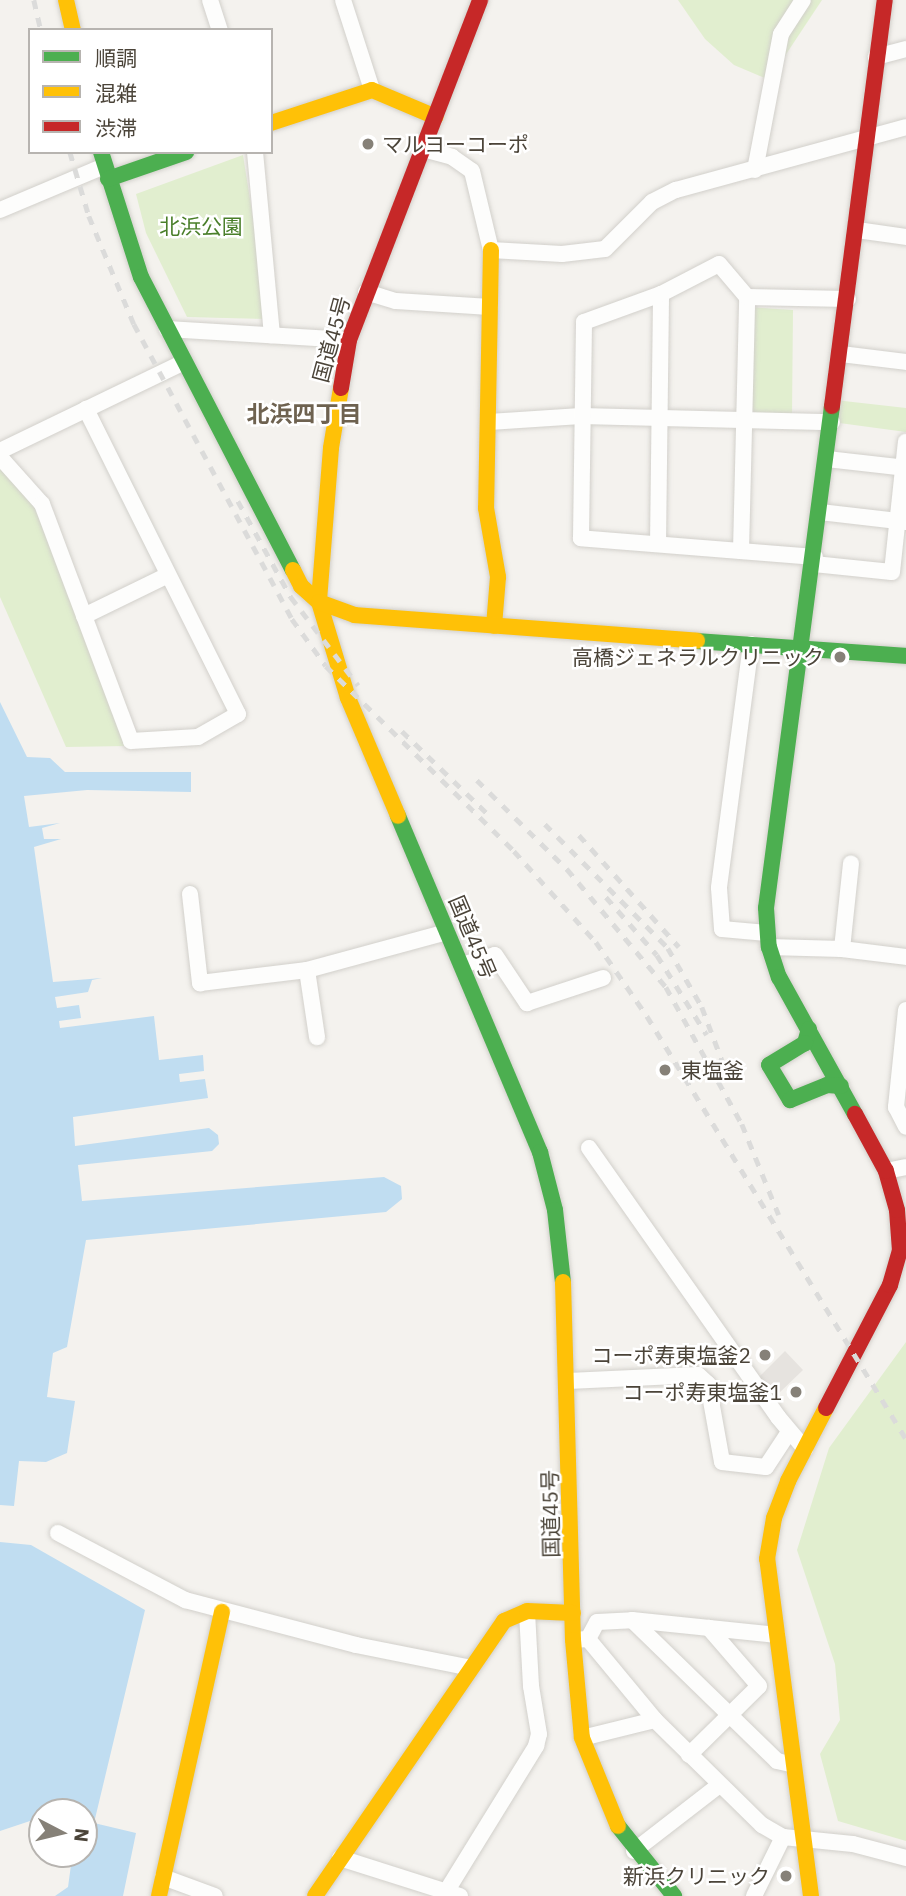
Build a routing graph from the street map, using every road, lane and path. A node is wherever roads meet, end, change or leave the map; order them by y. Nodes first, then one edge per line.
1 (66, 0) edge
2 (210, 0) edge
3 (343, 0) edge
4 (480, 0) edge
5 (803, 0) edge
6 (885, 0) edge
7 (73, 28) edge
8 (219, 28) edge
9 (906, 49) edge
10 (876, 57) junction
11 (372, 90) junction
12 (436, 117) junction
13 (273, 122) edge
14 (906, 127) edge
15 (870, 136) junction
16 (424, 149) junction
17 (174, 154) edge
18 (255, 154) edge
19 (104, 166) edge
20 (755, 170) junction
21 (0, 210) edge
22 (858, 230) junction
23 (906, 237) edge
24 (491, 250) junction
25 (366, 292) junction
26 (661, 295) junction
27 (747, 297) junction
28 (848, 299) junction
29 (491, 307) junction
30 (167, 329) junction
31 (272, 335) junction
32 (349, 340) junction
33 (841, 354) junction
34 (184, 362) junction
35 (906, 362) edge
36 (86, 409) junction
37 (581, 416) junction
38 (661, 418) junction
39 (744, 420) junction
40 (489, 422) junction
41 (832, 422) junction
42 (906, 442) edge
43 (0, 451) edge
44 (0, 457) edge
45 (827, 459) junction
46 (904, 468) edge
47 (820, 512) junction
48 (902, 522) edge
49 (658, 544) junction
50 (741, 551) junction
51 (815, 560) junction
52 (168, 575) junction
53 (319, 602) junction
54 (84, 616) junction
55 (494, 626) junction
56 (751, 644) junction
57 (802, 648) junction
58 (906, 656) edge
59 (850, 863) dead end
60 (190, 894) dead end
61 (447, 932) junction
62 (768, 940) junction
63 (842, 948) junction
64 (906, 957) edge
65 (462, 965) junction
66 (307, 970) junction
67 (603, 978) dead end
68 (906, 1010) edge
69 (809, 1029) junction
70 (317, 1037) dead end
71 (841, 1086) junction
72 (906, 1127) edge
73 (589, 1148) dead end
74 (906, 1167) edge
75 (886, 1171) junction
76 (568, 1381) junction
77 (789, 1432) junction
78 (806, 1449) junction
79 (58, 1533) dead end
80 (527, 1611) junction
81 (222, 1612) junction
82 (573, 1613) junction
83 (632, 1620) junction
84 (709, 1628) junction
85 (777, 1635) junction
86 (581, 1639) junction
87 (471, 1668) junction
88 (730, 1718) junction
89 (655, 1720) junction
90 (582, 1738) junction
91 (689, 1755) junction
92 (794, 1765) junction
93 (718, 1786) junction
94 (783, 1837) junction
95 (804, 1840) junction
96 (634, 1851) junction
97 (906, 1857) edge
98 (340, 1858) junction
99 (163, 1877) junction
100 (453, 1894) edge
101 (159, 1896) edge
102 (215, 1896) edge
103 (315, 1896) edge
104 (674, 1896) edge
105 (754, 1896) edge
106 (811, 1896) edge

1 - 7 main road
2 - 8 street
3 - 11 street
4 - 12 main road, 国道45号
5 - 20 street
6 - 10 main road
9 - 10 street
10 - 15 main road
11 - 12 main road
11 - 13 main road
12 - 16 main road, 国道45号
14 - 15 street
15 - 20 street
15 - 22 main road
16 - 24 street
16 - 25 main road, 国道45号
17 - 19 main road
18 - 31 street
19 - 21 street
19 - 30 main road
20 - 24 street
22 - 23 street
22 - 28 main road
24 - 29 main road
25 - 29 street
25 - 32 main road, 国道45号
26 - 27 street
26 - 37 street
26 - 38 street
27 - 28 street
27 - 39 street
28 - 33 main road
29 - 40 main road
30 - 31 street
30 - 34 main road
31 - 32 street
32 - 53 main road, 国道45号
33 - 35 street
33 - 41 main road
34 - 36 street
34 - 53 main road
36 - 43 street
36 - 52 street
37 - 38 street
37 - 40 street
37 - 49 street
38 - 39 street
38 - 49 street
39 - 41 street
39 - 50 street
40 - 55 main road
41 - 45 main road
42 - 46 street
44 - 54 street
45 - 46 street
45 - 47 main road
46 - 48 street
47 - 48 street
47 - 51 main road
48 - 51 street
49 - 50 street
50 - 51 street
51 - 57 main road
52 - 54 street
52 - 54 street
53 - 55 main road
53 - 61 main road, 国道45号
55 - 56 main road
56 - 57 main road
56 - 62 street
57 - 58 main road
57 - 62 main road
59 - 63 street
60 - 66 street
61 - 65 main road, 国道45号
61 - 66 street
62 - 63 street
62 - 69 main road
63 - 64 street
65 - 67 street
65 - 76 main road, 国道45号
66 - 70 street
68 - 72 street
69 - 71 main road
69 - 71 main road
71 - 75 main road
73 - 77 street
74 - 75 street
75 - 78 main road
76 - 77 street
76 - 82 main road, 国道45号
77 - 78 street
78 - 85 main road
79 - 81 street
80 - 82 main road
80 - 87 main road
80 - 100 street
81 - 87 street
81 - 99 main road
82 - 86 main road, 国道45号
83 - 84 street
83 - 86 street
83 - 88 street
84 - 85 street
84 - 88 street
85 - 92 main road
86 - 89 street
86 - 90 main road, 国道45号
87 - 98 main road
88 - 91 street
88 - 92 street
89 - 90 street
89 - 91 street
90 - 96 main road, 国道45号
91 - 93 street
92 - 95 main road
93 - 94 street
93 - 96 street
94 - 95 street
94 - 105 street
95 - 97 street
95 - 106 main road
96 - 104 main road, 国道45号
98 - 100 street
98 - 103 main road
99 - 101 main road
99 - 102 street

